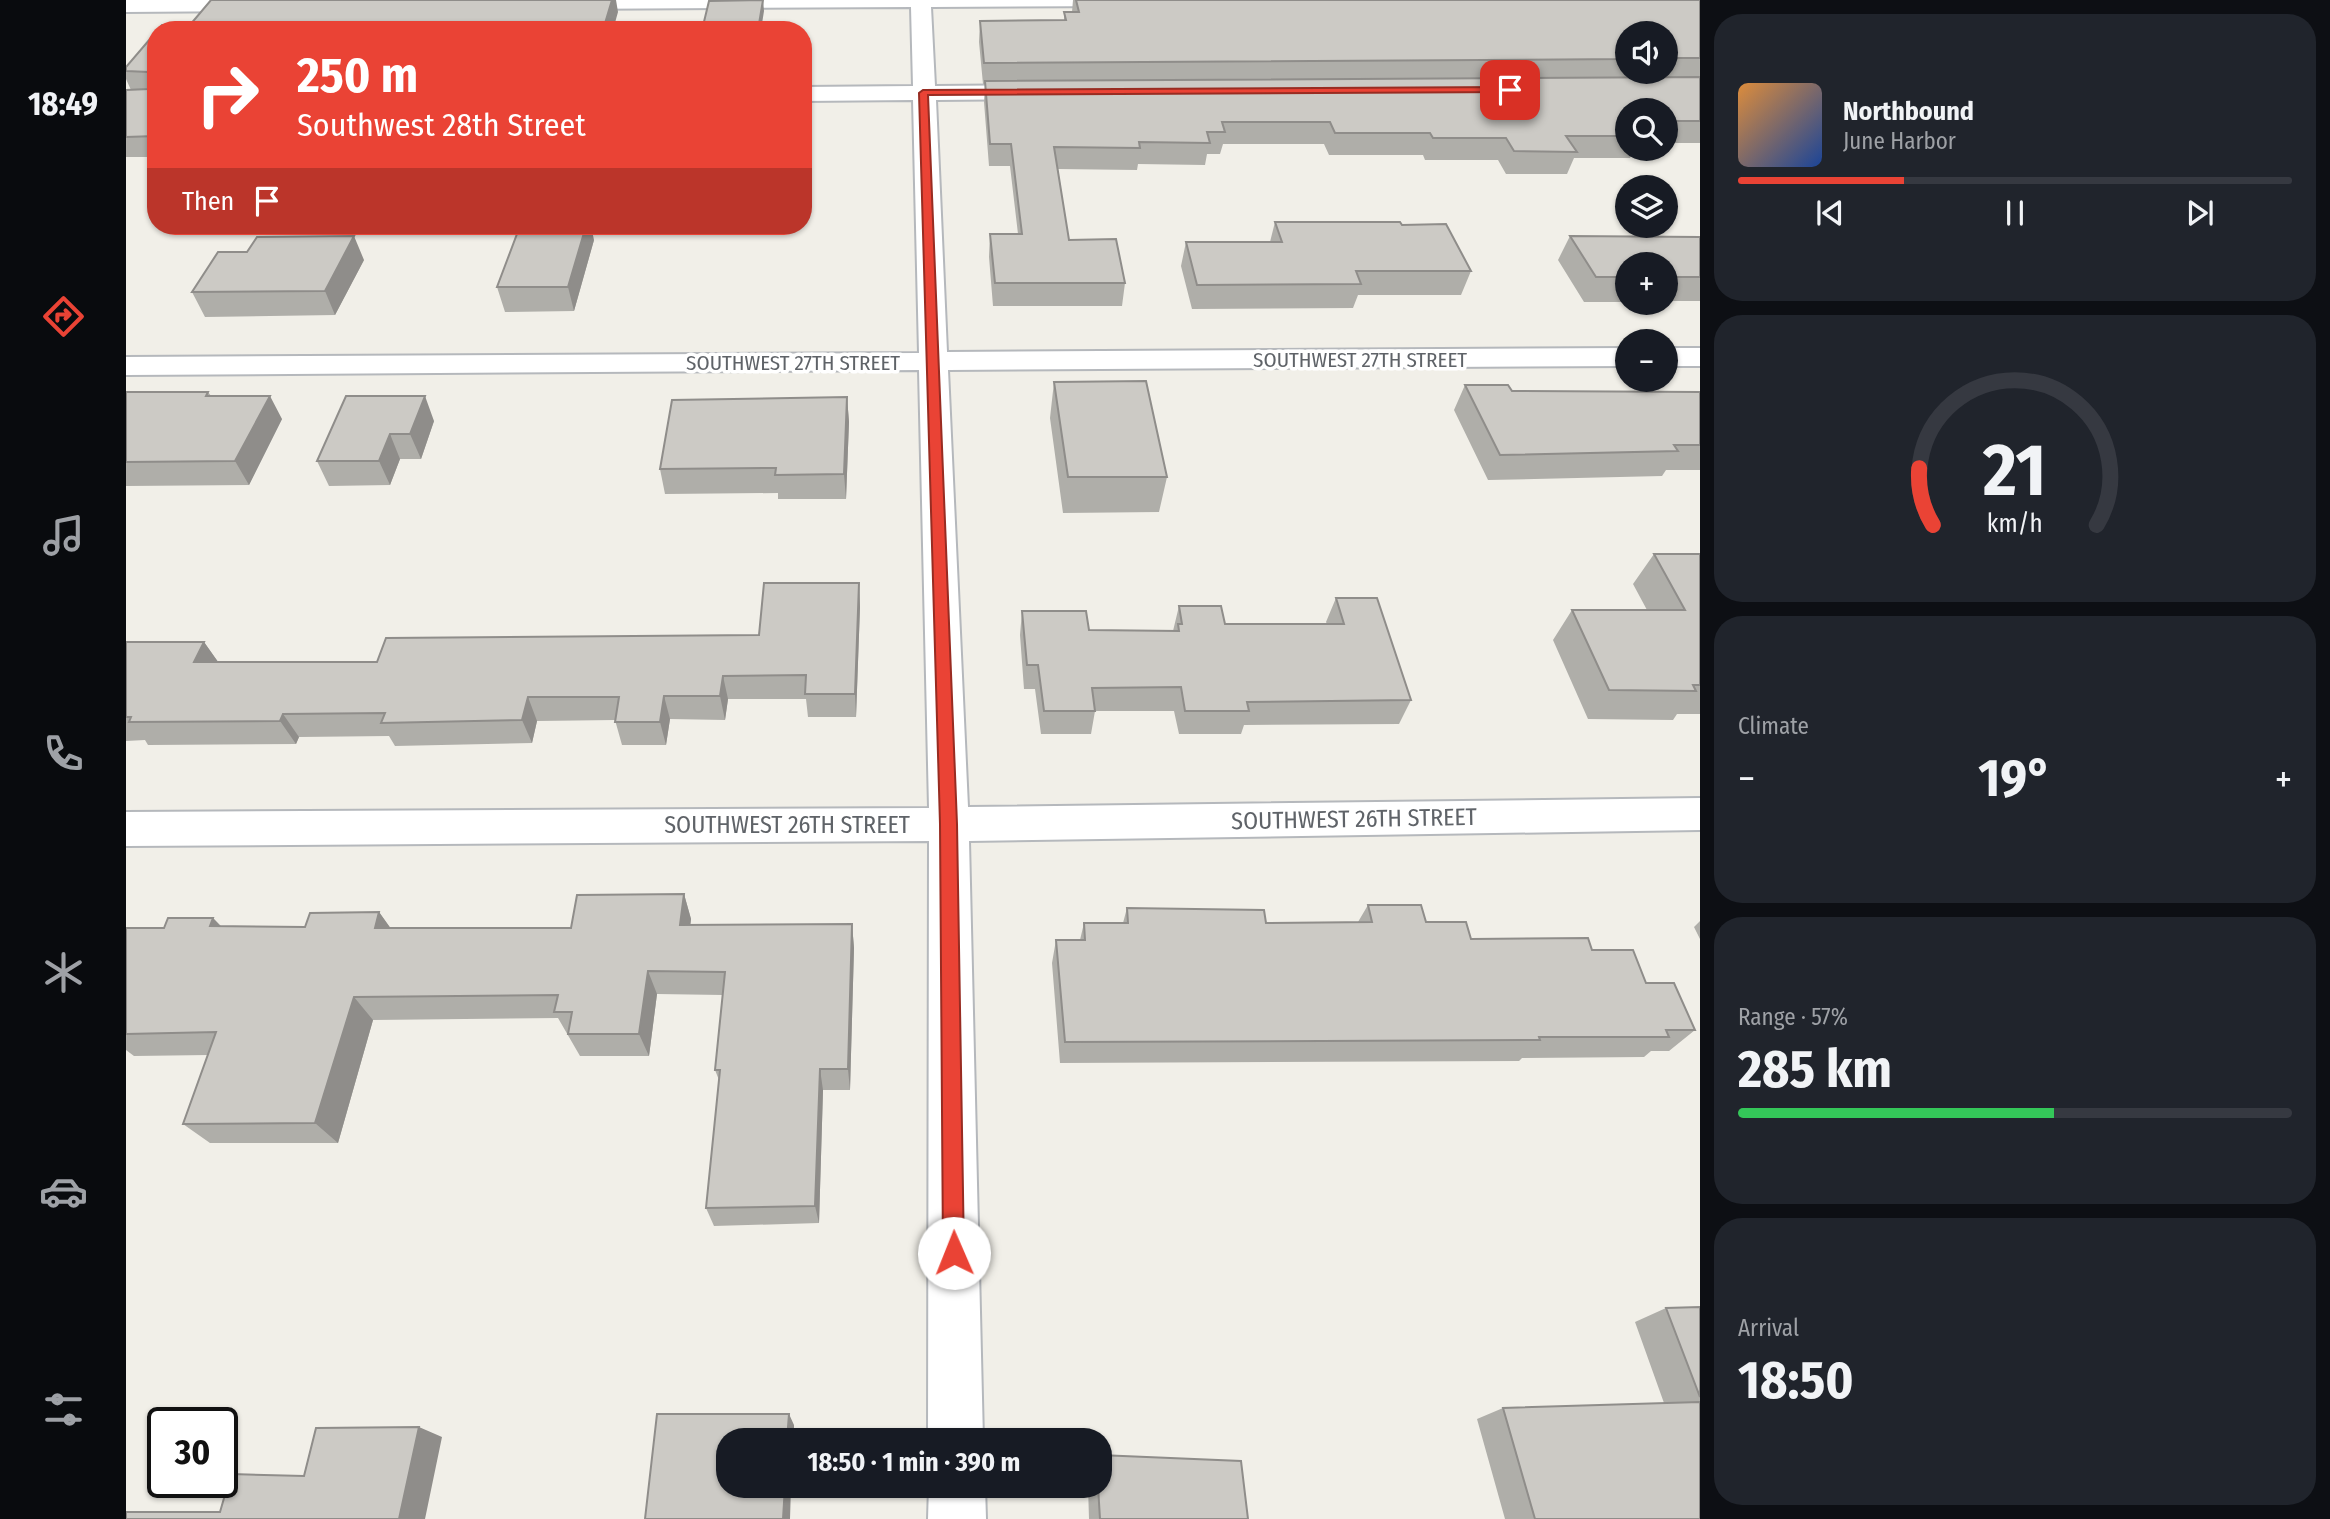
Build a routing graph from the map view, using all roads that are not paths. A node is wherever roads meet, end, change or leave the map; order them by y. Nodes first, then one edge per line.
1 (131, 0) edge
2 (921, 0) edge
3 (1152, 0) edge
4 (544, 3) edge
5 (279, 5) edge
6 (126, 6) edge
7 (1052, 92) edge
8 (923, 93) junction
9 (812, 94) edge
10 (1615, 357) edge
11 (1678, 357) edge
12 (1700, 357) edge
13 (933, 363) junction
14 (126, 366) edge
15 (1700, 814) edge
16 (948, 824) junction
17 (126, 829) edge
18 (956, 1428) edge
19 (957, 1498) edge
20 (957, 1519) edge

1 - 6 street
2 - 3 street
2 - 4 street
2 - 8 street
5 - 6 street
7 - 8 street
8 - 9 street
8 - 13 street
10 - 13 street, SOUTHWEST 27TH STREET
11 - 12 street
13 - 14 street, SOUTHWEST 27TH STREET
13 - 16 street
15 - 16 street, SOUTHWEST 26TH STREET
16 - 17 street, SOUTHWEST 26TH STREET
16 - 18 street
19 - 20 street

